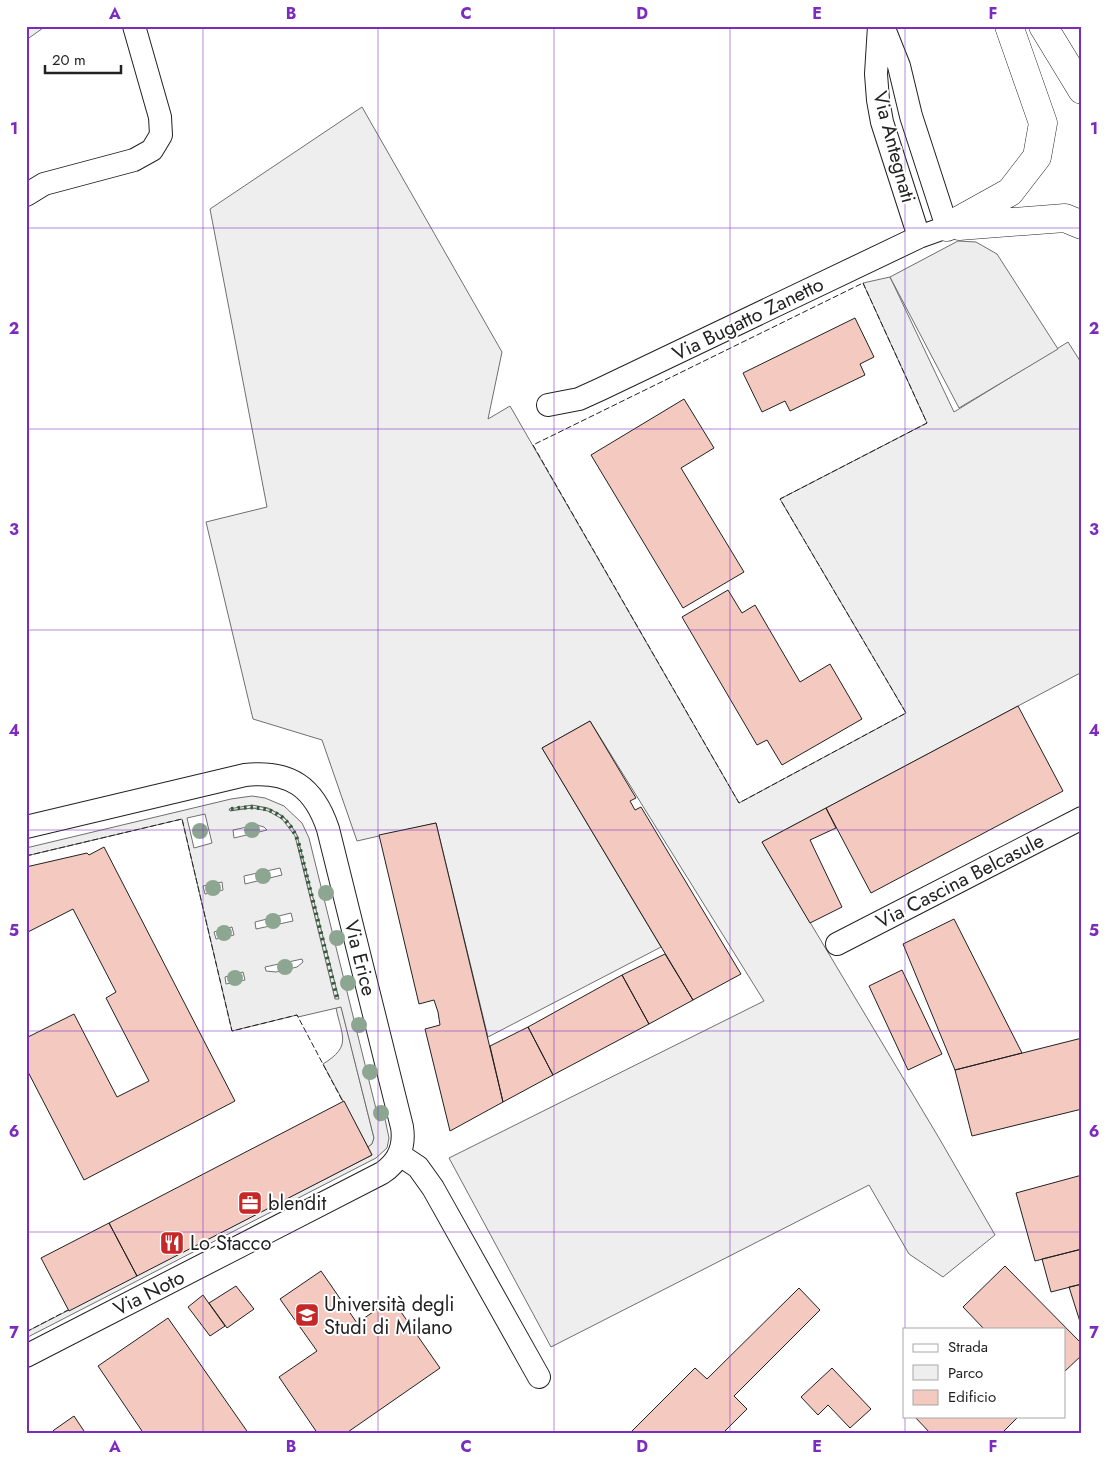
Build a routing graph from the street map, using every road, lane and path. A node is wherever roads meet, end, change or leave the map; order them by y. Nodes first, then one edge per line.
1 (134, 26) edge
2 (879, 26) edge
3 (883, 26) edge
4 (1009, 26) edge
5 (1043, 26) edge
6 (1082, 90) edge
7 (26, 195) edge
8 (1082, 225) edge
9 (947, 227) junction
10 (919, 237) junction
11 (548, 405) dead end
12 (1082, 818) edge
13 (27, 824) edge
14 (837, 944) dead end
15 (400, 1154) junction
16 (26, 1356) edge
17 (539, 1377) dead end

1 - 7 street
2 - 10 street, Via Antegnati
3 - 9 street, Via Antegnati
4 - 9 main road
5 - 6 main road
8 - 9 main road
9 - 10 street, Via Bugatto Zanetto
10 - 11 street, Via Bugatto Zanetto
12 - 14 street, Via Cascina Belcasule
13 - 15 street, Via Erice
15 - 16 street, Via Noto
15 - 17 street

